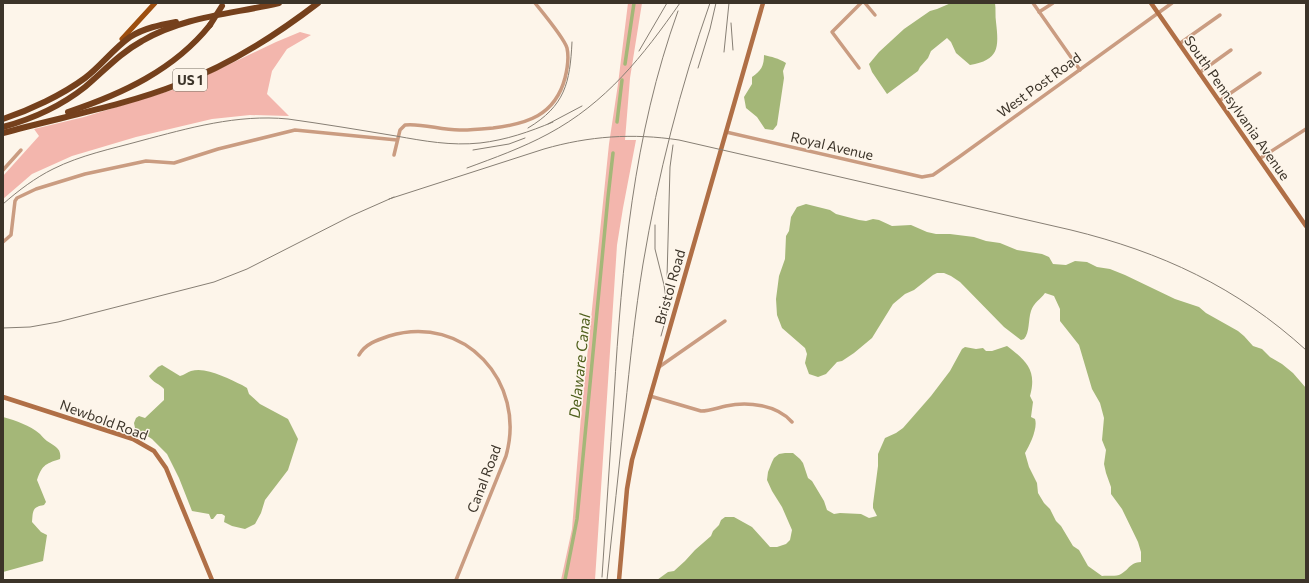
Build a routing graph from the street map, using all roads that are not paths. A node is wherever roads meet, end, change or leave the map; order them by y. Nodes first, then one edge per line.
1 (155, 3) edge
2 (280, 3) edge
3 (318, 3) edge
4 (535, 3) edge
5 (763, 3) edge
6 (861, 3) edge
7 (865, 3) edge
8 (1033, 3) edge
9 (1052, 3) edge
10 (1151, 3) edge
11 (1172, 3) edge
12 (223, 4) edge
13 (1039, 12) junction
14 (1158, 13) junction
15 (875, 15) dead end
16 (1220, 15) dead end
17 (205, 17) junction
18 (122, 39) joint
19 (1179, 44) junction
20 (1231, 50) dead end
21 (859, 68) dead end
22 (1080, 70) junction
23 (1199, 73) junction
24 (1260, 73) dead end
25 (66, 90) junction
26 (134, 99) junction
27 (1219, 102) junction
28 (3, 119) edge
29 (46, 121) junction
30 (3, 127) edge
31 (1306, 129) edge
32 (726, 132) junction
33 (3, 133) edge
34 (3, 136) edge
35 (397, 140) junction
36 (21, 150) dead end
37 (394, 155) dead end
38 (1259, 159) junction
39 (3, 170) edge
40 (933, 175) joint
41 (1306, 226) edge
42 (3, 242) edge
43 (725, 321) dead end
44 (359, 355) dead end
45 (659, 367) junction
46 (650, 396) junction
47 (3, 397) edge
48 (792, 422) dead end
49 (212, 580) edge
50 (456, 580) edge
51 (619, 580) edge

1 - 18 main road
2 - 17 highway
3 - 26 highway, US 1
4 - 35 street
5 - 32 main road, Bristol Road
6 - 21 street
7 - 15 street
8 - 13 street
9 - 13 street
10 - 14 main road, South Pennsylvania Avenue
11 - 14 street, West Post Road
12 - 29 highway, bridge
13 - 22 street
14 - 19 main road, South Pennsylvania Avenue
14 - 22 street, West Post Road
16 - 19 street
17 - 25 highway
17 - 30 highway
18 - 25 highway
19 - 23 main road, South Pennsylvania Avenue
20 - 23 street
22 - 40 street, West Post Road
23 - 27 main road, South Pennsylvania Avenue
24 - 27 street
25 - 28 highway
26 - 29 highway, US 1
26 - 34 highway
27 - 38 main road, South Pennsylvania Avenue
29 - 33 highway, US 1
31 - 38 street
32 - 40 street, Royal Avenue
32 - 45 main road, Bristol Road
35 - 37 street
35 - 42 street
36 - 39 street
38 - 41 main road, South Pennsylvania Avenue
43 - 45 street
44 - 50 street, Canal Road
45 - 46 main road, Bristol Road
46 - 48 street
46 - 51 main road, Bristol Road
47 - 49 main road, Newbold Road

